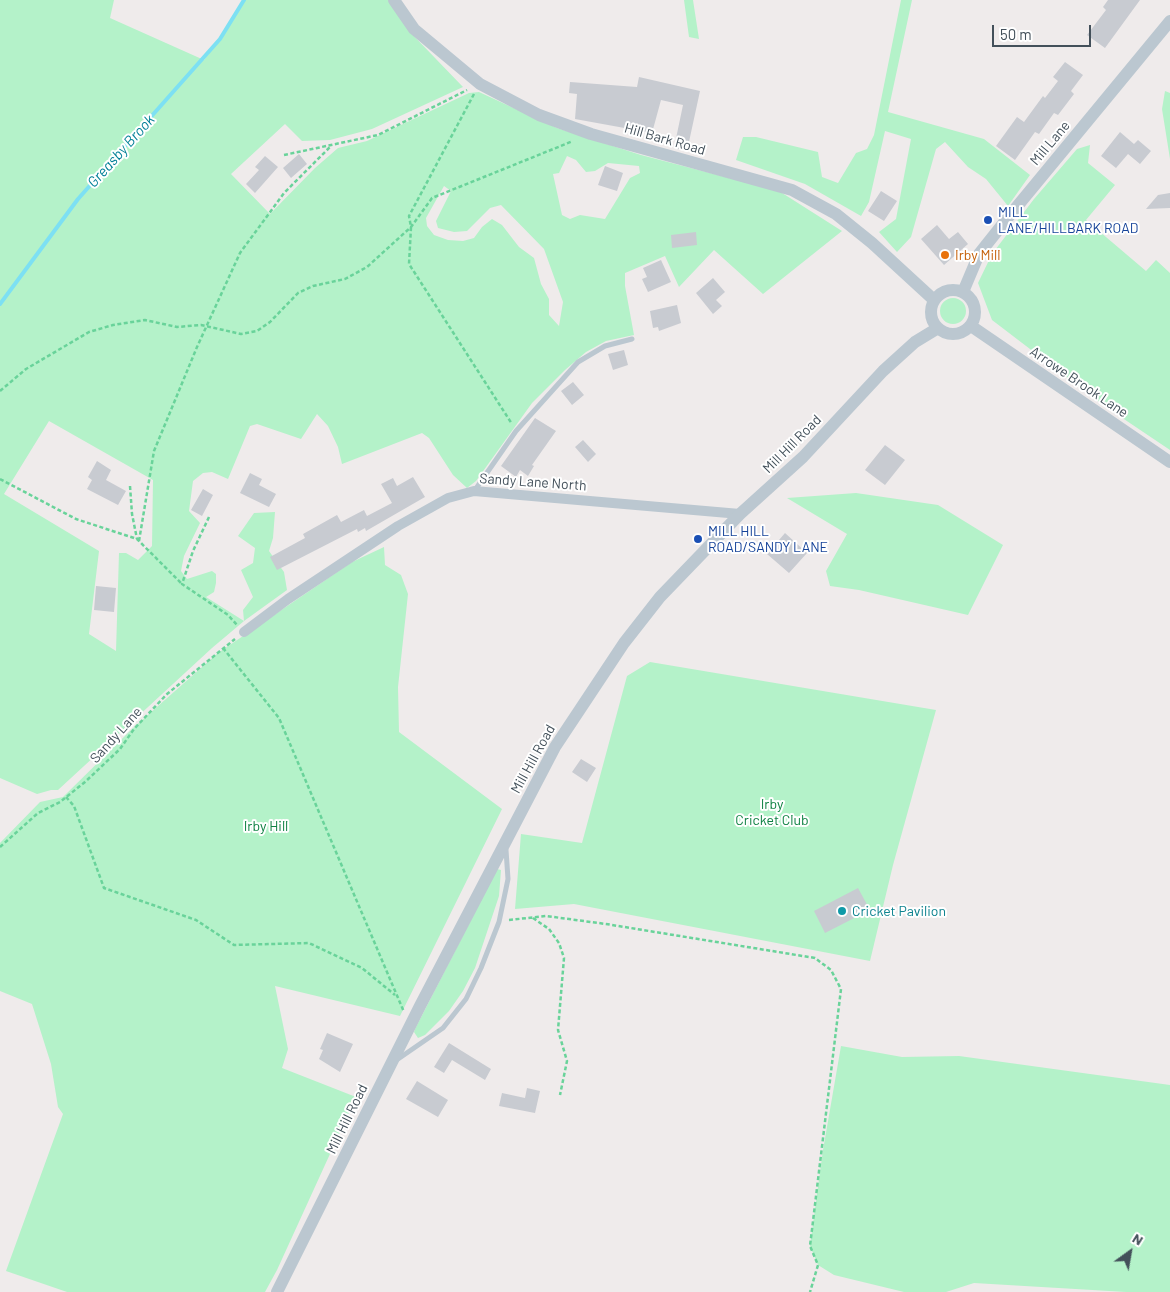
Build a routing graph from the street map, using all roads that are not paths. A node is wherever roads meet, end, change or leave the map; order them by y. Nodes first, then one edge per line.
1 (394, 0) edge
2 (1170, 21) edge
3 (963, 292) junction
4 (934, 300) junction
5 (971, 326) junction
6 (938, 328) junction
7 (632, 339) dead end
8 (1170, 462) edge
9 (474, 491) junction
10 (740, 514) junction
11 (244, 632) road end
12 (505, 842) junction
13 (390, 1064) junction
14 (277, 1292) edge

1 - 4 street, Hill Bark Road
2 - 3 street, Mill Lane
3 - 4 street
3 - 5 street
4 - 6 street
5 - 6 street
5 - 8 street, Arrowe Brook Lane
6 - 10 street, Mill Hill Road
7 - 9 lane
9 - 10 street, Sandy Lane North
9 - 11 street, Sandy Lane North
10 - 12 street, Mill Hill Road
12 - 13 street, Mill Hill Road
12 - 13 lane
13 - 14 street, Mill Hill Road

